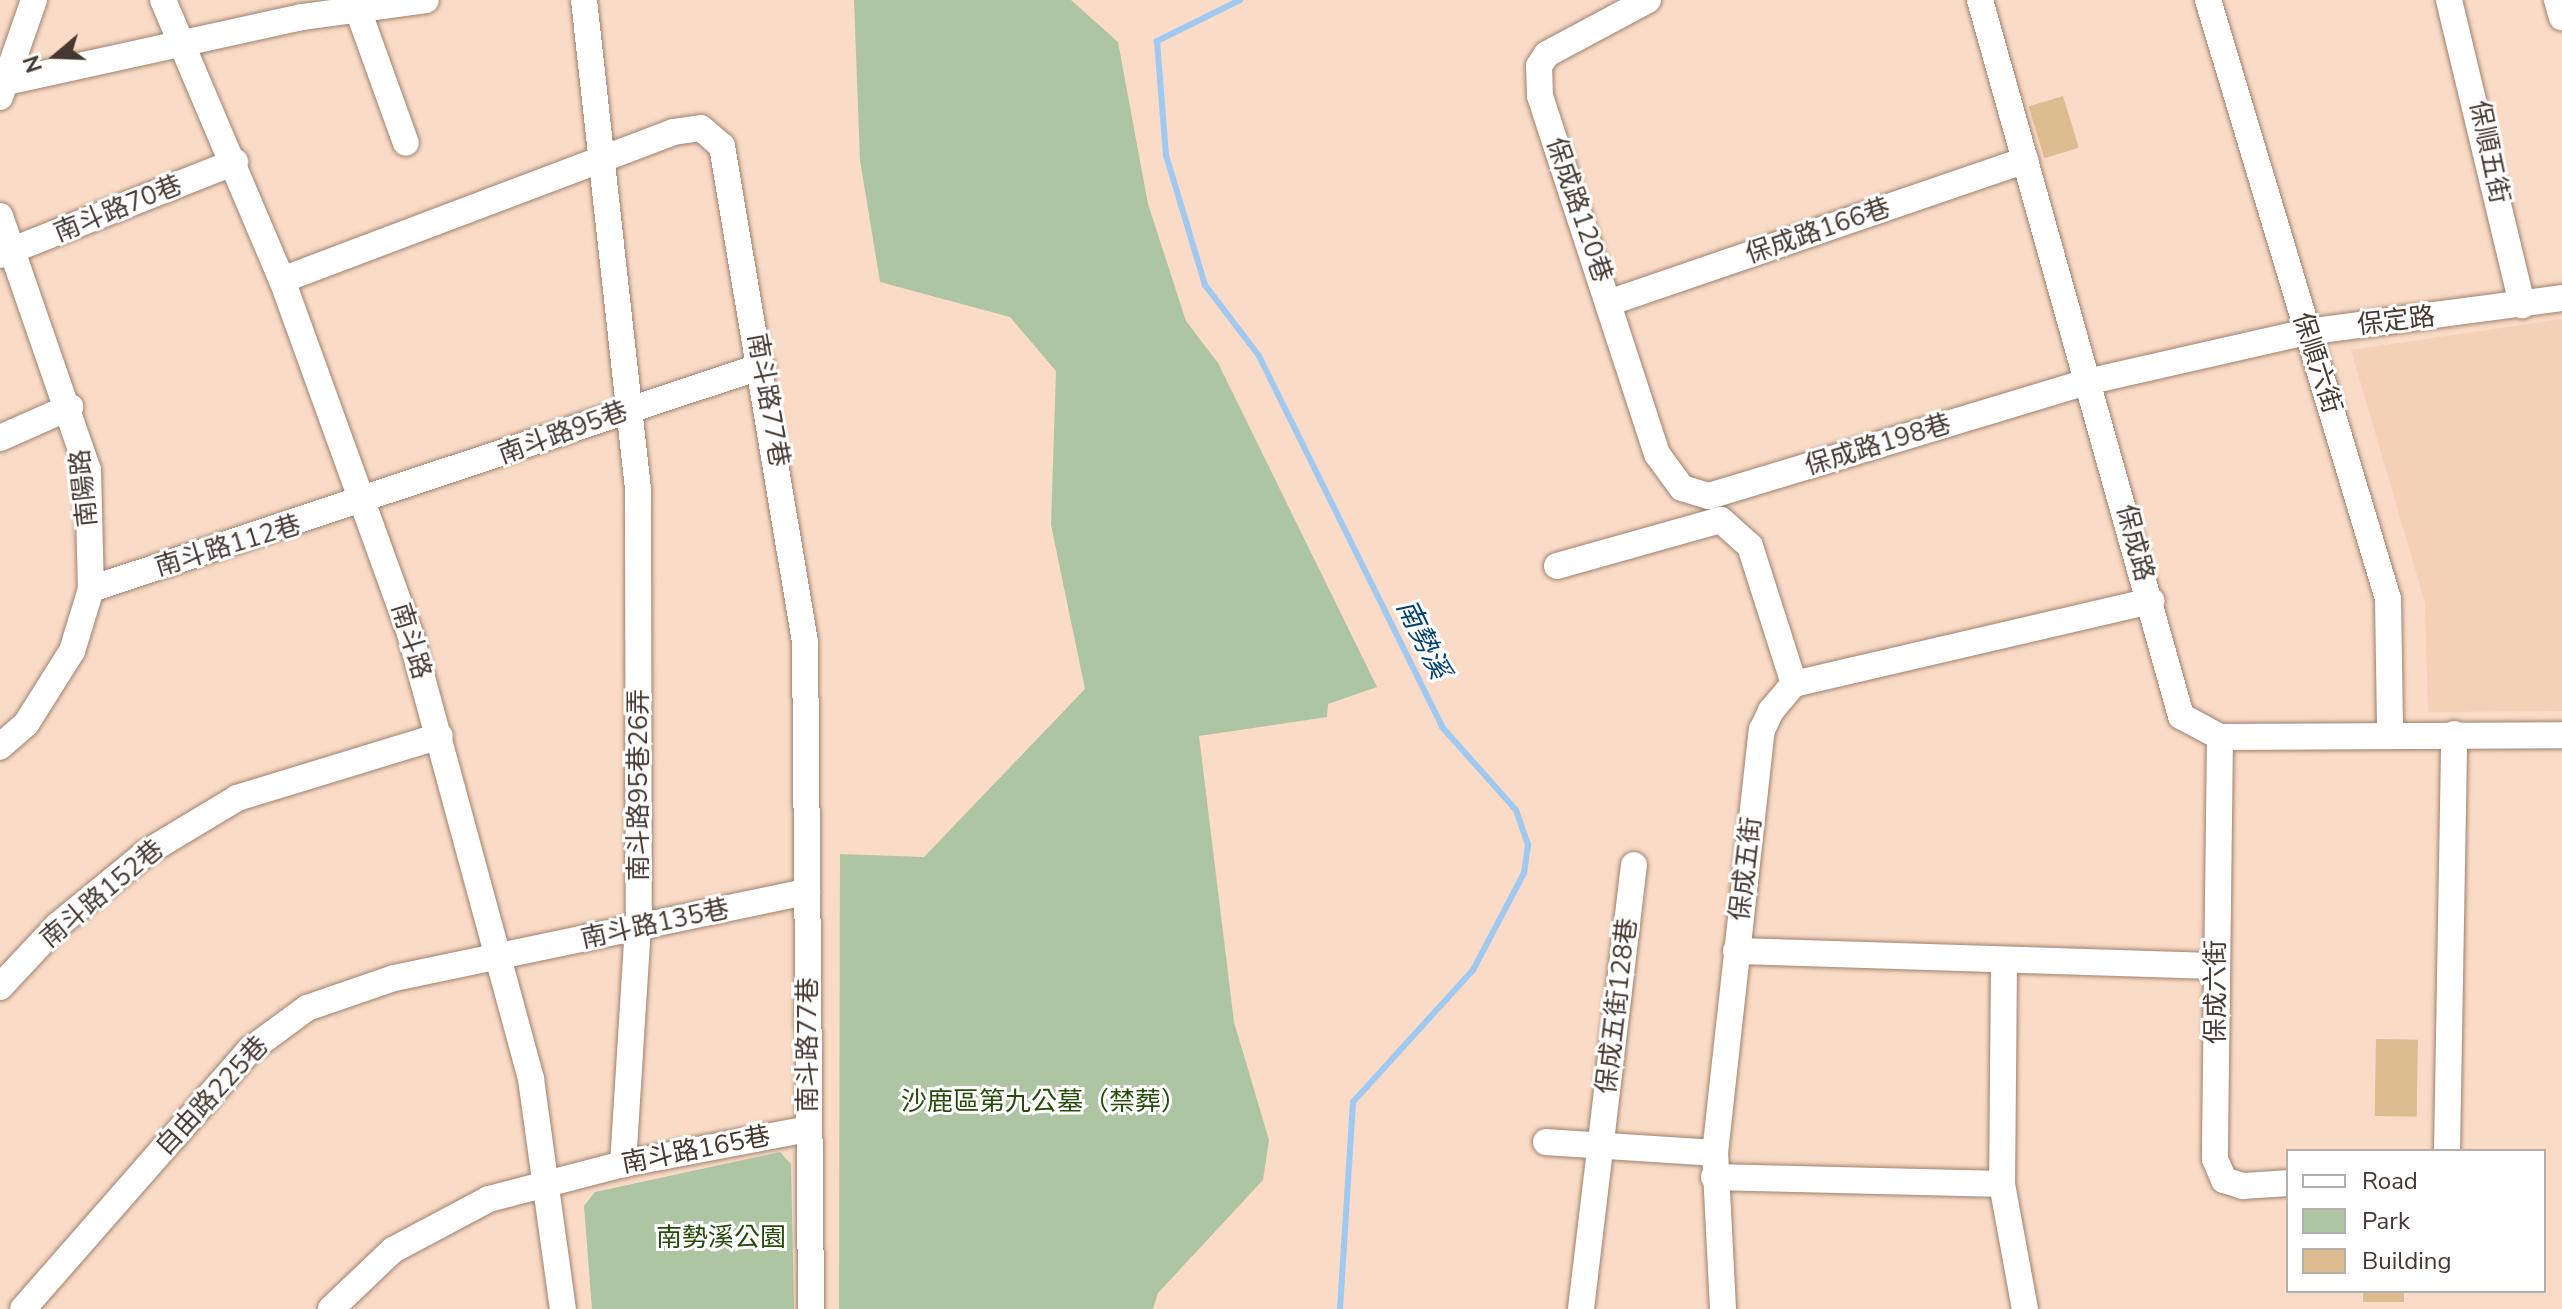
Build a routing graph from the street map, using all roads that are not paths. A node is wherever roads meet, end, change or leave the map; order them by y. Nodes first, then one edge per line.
1 (34, 0) edge
2 (163, 0) edge
3 (584, 0) edge
4 (1648, 0) edge
5 (1980, 0) edge
6 (2208, 0) edge
7 (2449, 0) edge
8 (2557, 0) edge
9 (412, 1) edge
10 (301, 9) edge
11 (358, 10) junction
12 (2562, 17) edge
13 (182, 43) junction
14 (5, 89) edge
15 (406, 143) dead end
16 (2025, 160) junction
17 (599, 161) junction
18 (235, 162) junction
19 (0, 216) edge
20 (4, 254) edge
21 (282, 280) junction
22 (2562, 298) edge
23 (1611, 302) junction
24 (2522, 305) junction
25 (2307, 332) junction
26 (762, 366) junction
27 (2091, 381) junction
28 (70, 407) junction
29 (633, 408) junction
30 (0, 438) edge
31 (1667, 476) joint
32 (365, 503) junction
33 (1557, 566) dead end
34 (91, 589) junction
35 (2151, 601) junction
36 (1794, 684) junction
37 (2390, 731) junction
38 (2454, 734) junction
39 (2562, 735) edge
40 (440, 736) junction
41 (2220, 737) junction
42 (0, 747) edge
43 (1634, 865) dead end
44 (807, 892) junction
45 (638, 928) junction
46 (1736, 951) junction
47 (502, 957) junction
48 (2004, 963) junction
49 (2216, 966) junction
50 (0, 987) edge
51 (809, 1129) junction
52 (1546, 1142) dead end
53 (1600, 1146) junction
54 (2447, 1149) edge
55 (623, 1164) junction
56 (1714, 1165) junction
57 (549, 1182) junction
58 (2286, 1183) edge
59 (2002, 1184) junction
60 (23, 1309) edge
61 (331, 1309) edge
62 (563, 1309) edge
63 (811, 1309) edge
64 (1581, 1309) edge
65 (1723, 1309) edge
66 (2025, 1309) edge

1 - 14 street
2 - 13 street, 南斗路
3 - 17 street, 南斗路95巷26弄
4 - 23 street, 保成路120巷
5 - 16 street, 保成路
6 - 25 street, 保順六街
7 - 24 street, 保順五街
8 - 12 street
9 - 11 street
10 - 11 street
10 - 13 street
11 - 15 street
13 - 14 street
13 - 18 street, 南斗路
16 - 23 street, 保成路166巷
16 - 27 street, 保成路
17 - 21 street, 南斗路77巷
17 - 26 street, 南斗路77巷
17 - 29 street, 南斗路95巷26弄
18 - 20 street, 南斗路70巷
18 - 21 street, 南斗路
19 - 20 street, 南陽路
20 - 28 street, 南陽路
21 - 32 street, 南斗路
22 - 24 street, 保定路
23 - 31 street, 保成路120巷
24 - 25 street, 保定路
25 - 27 street, 保定路
25 - 37 street, 保順六街
26 - 29 street, 南斗路95巷
26 - 44 street, 南斗路77巷
27 - 31 street, 保成路198巷
27 - 35 street, 保成路
28 - 30 street
28 - 34 street, 南陽路
29 - 32 street, 南斗路95巷
29 - 45 street, 南斗路95巷26弄
32 - 34 street, 南斗路112巷
32 - 40 street, 南斗路
33 - 36 street
34 - 42 street, 南陽路
35 - 36 street
35 - 41 street, 保成路
36 - 46 street, 保成五街
37 - 38 street
37 - 41 street
38 - 39 street
38 - 54 street
40 - 47 street, 南斗路
40 - 50 street, 南斗路152巷
41 - 49 street, 保成六街
43 - 53 street, 保成五街128巷
44 - 45 street, 南斗路135巷
44 - 51 street, 南斗路77巷
45 - 47 street, 南斗路135巷
45 - 55 street, 南斗路95巷26弄
46 - 48 street, 保成五街
46 - 56 street
47 - 57 street, 南斗路
47 - 60 street, 自由路225巷
48 - 49 street, 保成五街
48 - 59 street
49 - 58 street, 保成六街
51 - 55 street, 南斗路165巷
51 - 63 street, 南斗路165巷
52 - 53 street
53 - 56 street
53 - 64 street, 保成五街128巷
55 - 57 street, 南斗路165巷
56 - 59 street
56 - 65 street
57 - 61 street, 南斗路165巷
57 - 62 street, 南斗路
59 - 66 street

